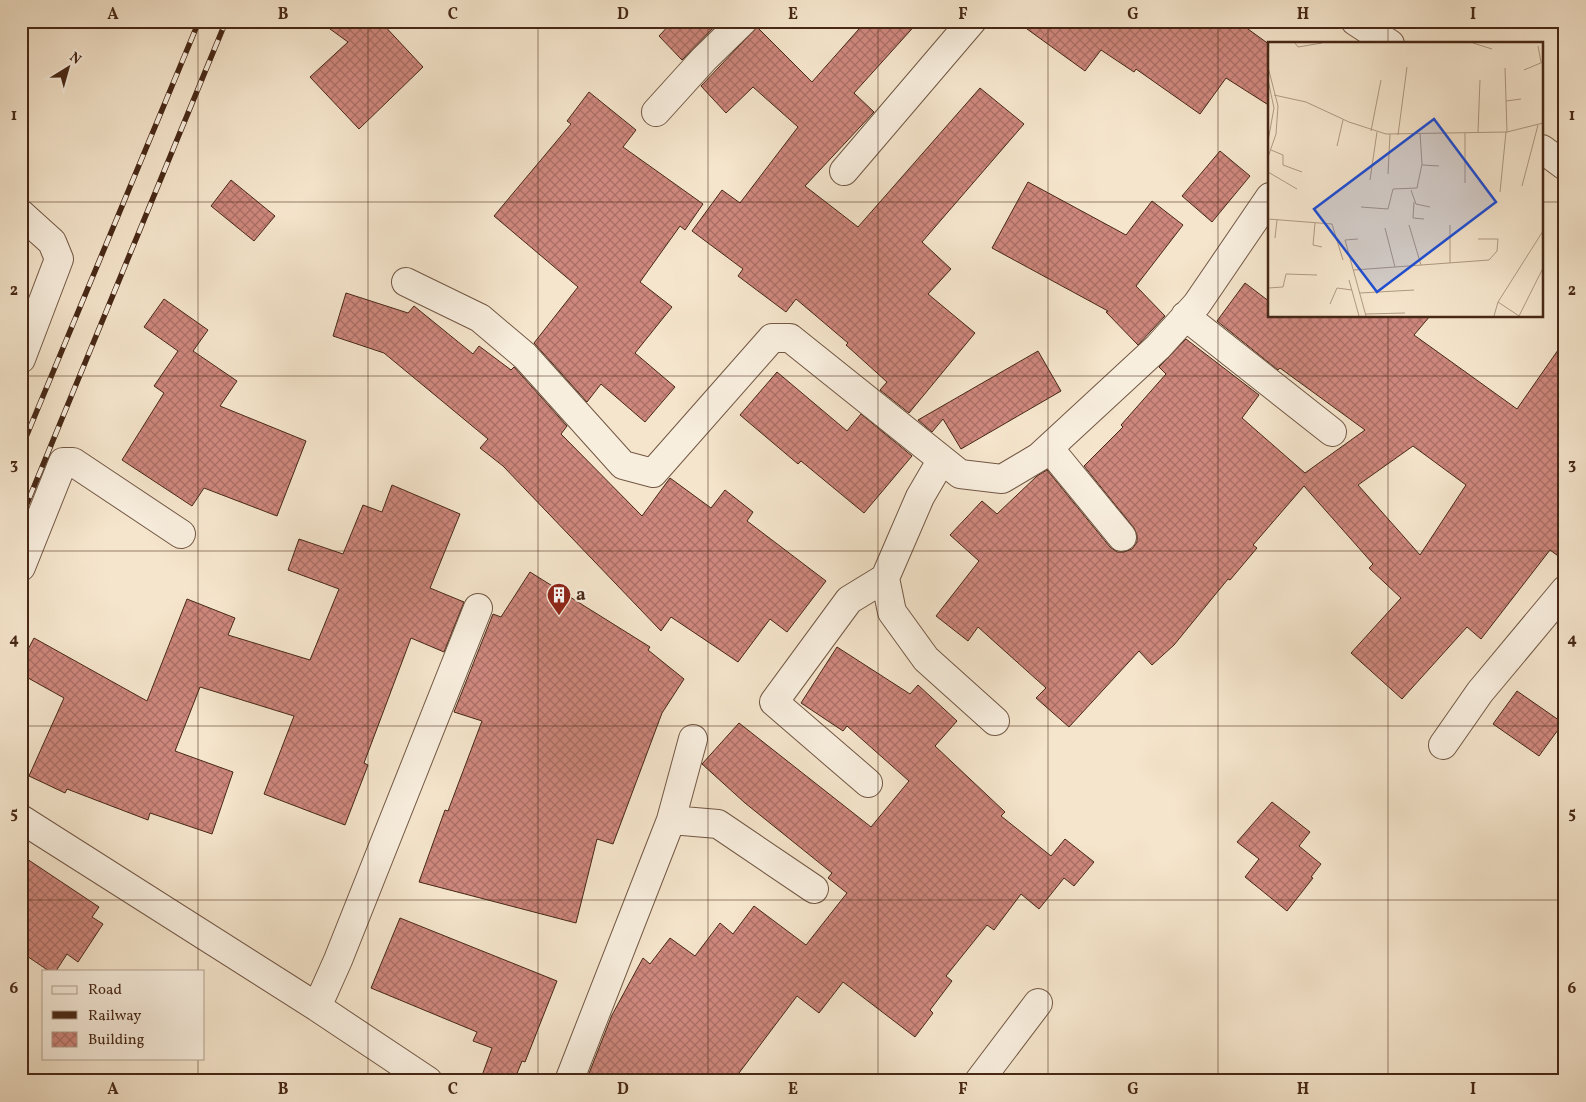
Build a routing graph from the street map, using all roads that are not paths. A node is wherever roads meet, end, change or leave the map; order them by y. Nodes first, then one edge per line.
1 (743, 21) edge
2 (972, 21) edge
3 (1355, 21) edge
4 (1380, 41) edge
5 (656, 112) dead end
6 (1544, 150) edge
7 (1565, 166) edge
8 (844, 171) dead end
9 (1268, 199) edge
10 (21, 214) edge
11 (406, 282) dead end
12 (1185, 316) junction
13 (21, 359) edge
14 (1332, 432) dead end
15 (1049, 448) junction
16 (941, 461) junction
17 (181, 534) dead end
18 (1122, 537) dead end
19 (21, 567) edge
20 (885, 578) junction
21 (1565, 590) edge
22 (478, 608) dead end
23 (995, 720) dead end
24 (693, 739) dead end
25 (1443, 745) dead end
26 (868, 784) dead end
27 (21, 819) edge
28 (671, 820) junction
29 (814, 889) dead end
30 (1038, 1003) dead end
31 (317, 1007) junction
32 (428, 1081) edge
33 (569, 1081) edge
34 (979, 1081) edge

1 - 5 street
2 - 8 street
3 - 4 street
6 - 7 street
9 - 12 street
10 - 13 street
11 - 16 street
12 - 14 street
12 - 15 street
15 - 16 street
15 - 18 street
16 - 20 street
17 - 19 street
20 - 23 street
20 - 26 street
21 - 25 street
22 - 31 street
24 - 28 street
27 - 31 street
28 - 29 street
28 - 33 street
30 - 34 street
31 - 32 street

